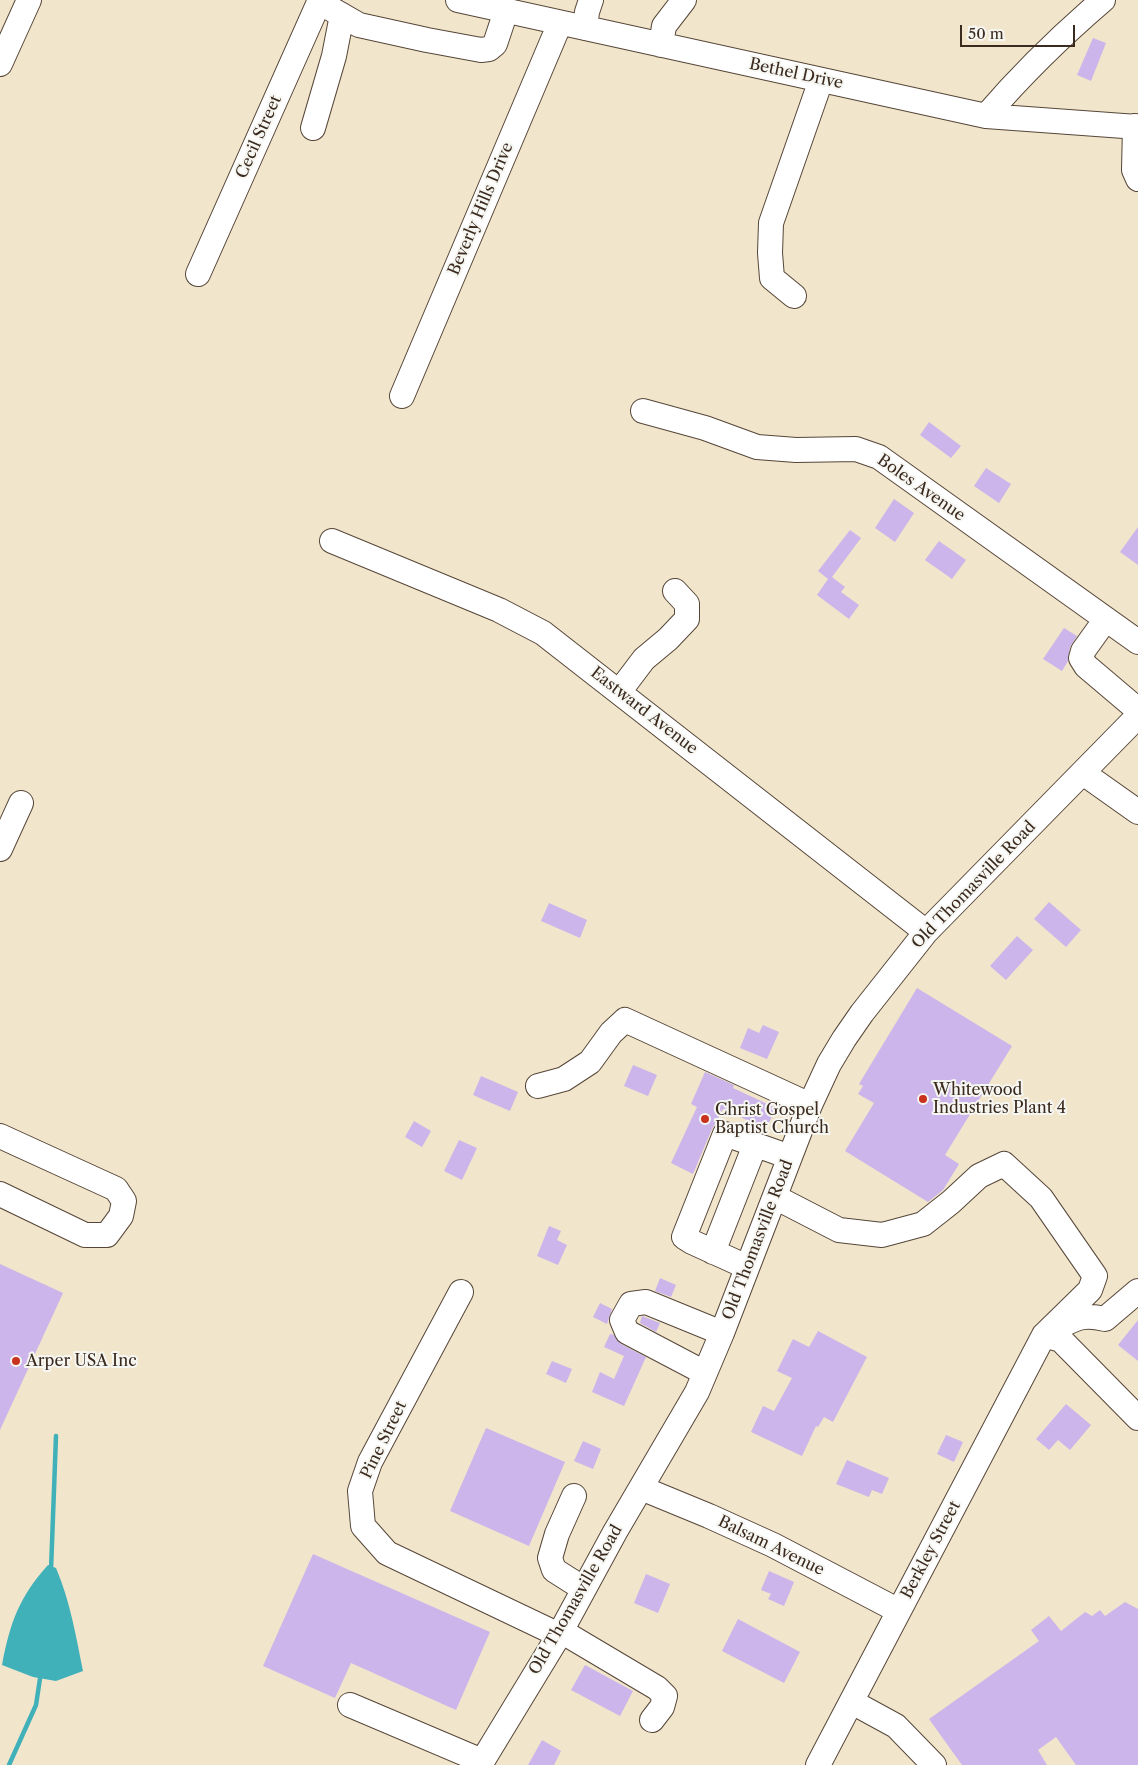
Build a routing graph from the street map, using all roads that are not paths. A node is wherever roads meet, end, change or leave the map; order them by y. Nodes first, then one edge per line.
1 (29, 0) edge
2 (458, 0) edge
3 (591, 0) edge
4 (684, 0) edge
5 (1103, 0) edge
6 (319, 1) edge
7 (520, 8) edge
8 (342, 15) junction
9 (560, 23) junction
10 (585, 28) junction
11 (661, 45) junction
12 (0, 64) edge
13 (821, 80) junction
14 (986, 116) junction
15 (1136, 126) edge
16 (313, 128) dead end
17 (1138, 179) edge
18 (198, 274) dead end
19 (794, 296) dead end
20 (402, 396) dead end
21 (643, 411) dead end
22 (332, 541) dead end
23 (675, 591) dead end
24 (1106, 619) junction
25 (1138, 642) edge
26 (619, 692) junction
27 (1138, 710) edge
28 (1138, 716) edge
29 (1083, 773) junction
30 (21, 803) dead end
31 (1138, 812) edge
32 (2, 840) edge
33 (926, 932) junction
34 (538, 1086) dead end
35 (810, 1105) junction
36 (0, 1136) edge
37 (755, 1145) junction
38 (790, 1157) junction
39 (0, 1194) edge
40 (775, 1197) junction
41 (713, 1252) junction
42 (747, 1268) junction
43 (1138, 1291) edge
44 (462, 1292) dead end
45 (722, 1333) junction
46 (1044, 1335) junction
47 (705, 1373) junction
48 (1138, 1418) edge
49 (641, 1488) junction
50 (574, 1496) dead end
51 (584, 1589) junction
52 (899, 1611) junction
53 (560, 1633) junction
54 (852, 1702) junction
55 (350, 1705) dead end
56 (652, 1720) dead end
57 (481, 1763) edge
58 (818, 1765) edge
59 (934, 1765) edge

1 - 12 street
2 - 7 street, Bethel Drive
3 - 10 street
4 - 11 street
5 - 14 street
6 - 8 street
6 - 18 street, Cecil Street
7 - 8 street
7 - 9 street, Bethel Drive
8 - 16 street
9 - 10 street, Bethel Drive
9 - 20 street, Beverly Hills Drive
10 - 11 street, Bethel Drive
11 - 13 street, Bethel Drive
13 - 14 street, Bethel Drive
13 - 19 street
14 - 15 street, Bethel Drive
15 - 17 street
21 - 24 street, Boles Avenue
22 - 26 street, Eastward Avenue
23 - 26 street
24 - 25 street, Boles Avenue
24 - 27 street
26 - 33 street, Eastward Avenue
28 - 29 street, Old Thomasville Road
29 - 31 street
29 - 33 street, Old Thomasville Road
30 - 32 street
33 - 35 street, Old Thomasville Road
34 - 35 street
35 - 38 street, Old Thomasville Road
36 - 39 street
37 - 38 street
37 - 41 street
37 - 41 street
38 - 40 street, Old Thomasville Road
40 - 42 street, Old Thomasville Road
40 - 46 street, Berkley Street
41 - 42 street
42 - 45 street, Old Thomasville Road
43 - 46 street
44 - 53 street, Pine Street
45 - 47 street, Old Thomasville Road
45 - 47 street
46 - 48 street
46 - 52 street, Berkley Street
47 - 49 street, Old Thomasville Road
49 - 51 street, Old Thomasville Road
49 - 52 street, Balsam Avenue
50 - 51 street
51 - 53 street, Old Thomasville Road
52 - 54 street, Berkley Street
53 - 56 street, Pine Street
53 - 57 street, Old Thomasville Road
54 - 58 street, Berkley Street
54 - 59 street
55 - 57 street

